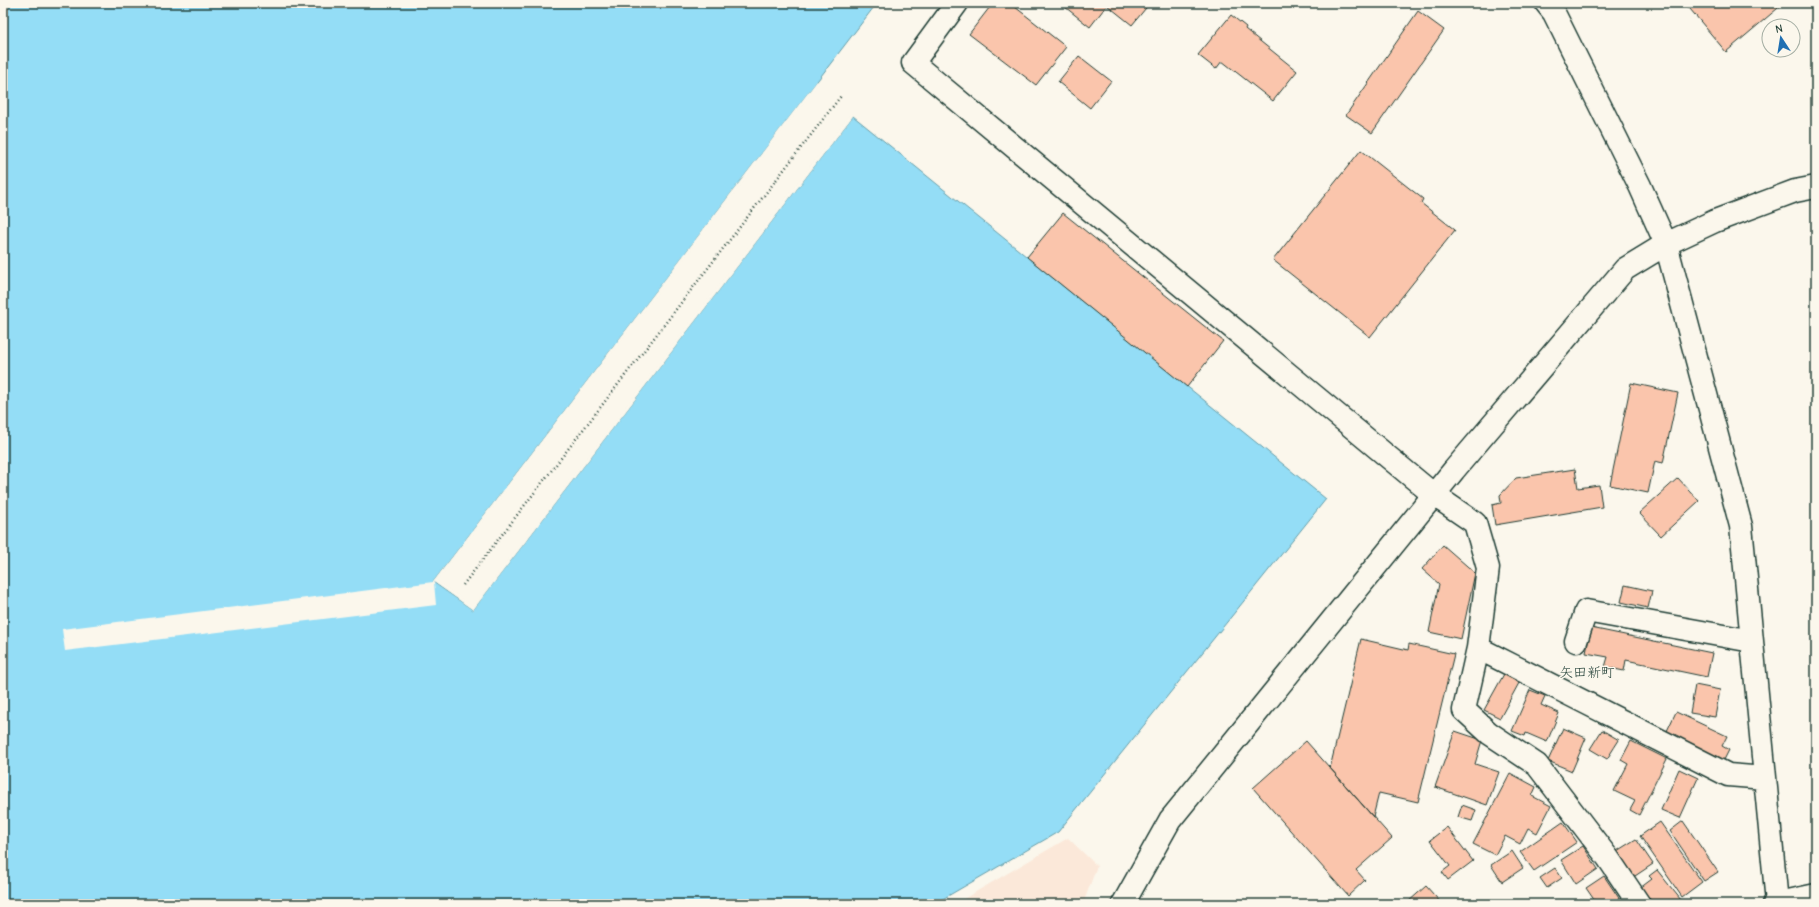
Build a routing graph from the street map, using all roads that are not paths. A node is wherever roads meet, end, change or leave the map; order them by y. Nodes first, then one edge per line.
1 (957, 3) edge
2 (1546, 3) edge
3 (1816, 187) edge
4 (1666, 244) junction
5 (1434, 495) junction
6 (1576, 641) dead end
7 (1752, 641) junction
8 (1478, 648) junction
9 (1766, 778) junction
10 (1816, 895) edge
11 (1776, 903) edge
12 (1123, 904) edge
13 (1638, 904) edge

1 - 5 main road
2 - 4 main road
3 - 4 main road
4 - 5 main road
4 - 7 main road
5 - 8 main road
5 - 12 main road
6 - 7 main road
7 - 9 main road
8 - 9 main road
8 - 13 main road
9 - 11 main road
10 - 11 main road

